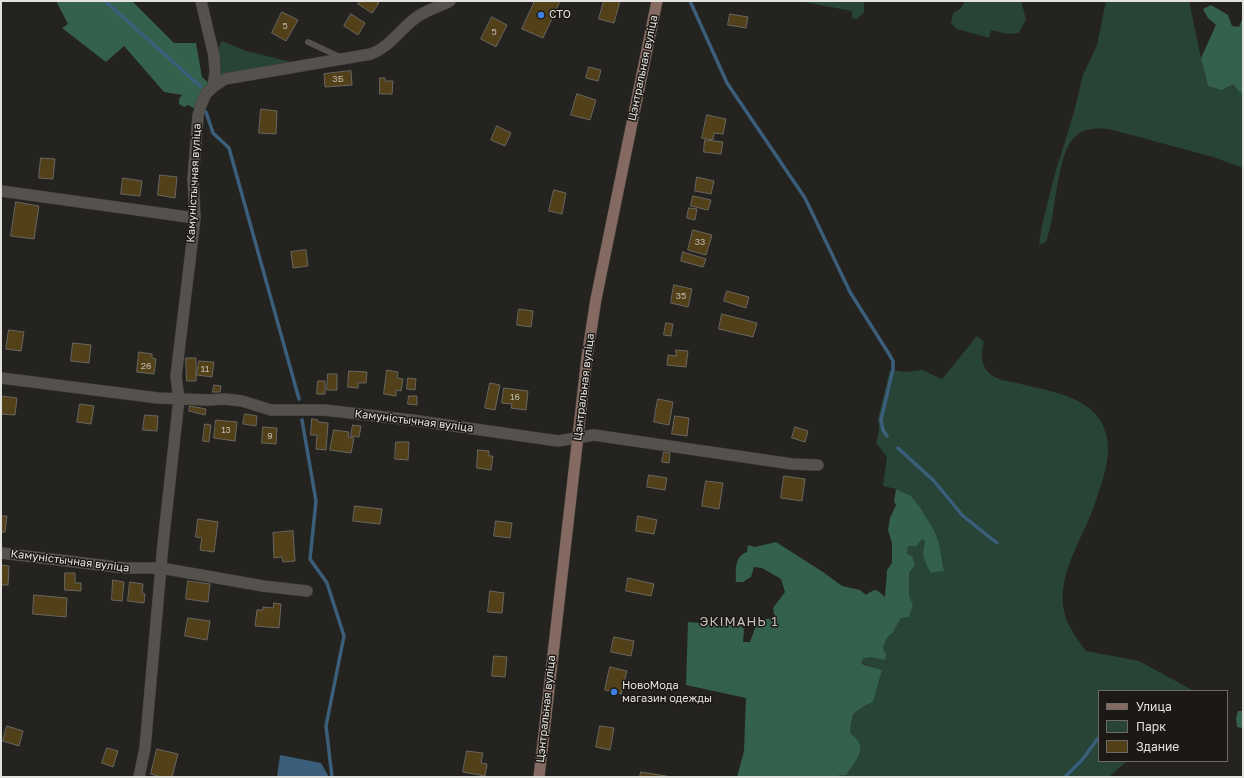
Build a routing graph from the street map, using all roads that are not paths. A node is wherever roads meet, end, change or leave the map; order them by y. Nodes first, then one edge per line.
1 (201, 1) edge
2 (450, 1) edge
3 (657, 1) edge
4 (308, 42) dead end
5 (342, 58) junction
6 (213, 87) junction
7 (1, 191) edge
8 (195, 218) junction
9 (1, 378) edge
10 (179, 398) junction
11 (577, 438) junction
12 (818, 465) dead end
13 (1, 553) edge
14 (161, 568) junction
15 (307, 592) dead end
16 (139, 777) edge
17 (538, 777) edge

1 - 6 street
2 - 5 street, Камуністычная вуліца
3 - 11 main road, Цэнтральная вуліца
4 - 5 lane
5 - 6 street, Камуністычная вуліца
6 - 8 street, Камуністычная вуліца
7 - 8 street
8 - 10 street, Камуністычная вуліца
9 - 10 street, Камуністычная вуліца
10 - 11 street, Камуністычная вуліца
10 - 14 street, Камуністычная вуліца
11 - 12 street, Камуністычная вуліца
11 - 17 main road, Цэнтральная вуліца
13 - 14 street, Камуністычная вуліца
14 - 15 street
14 - 16 street

